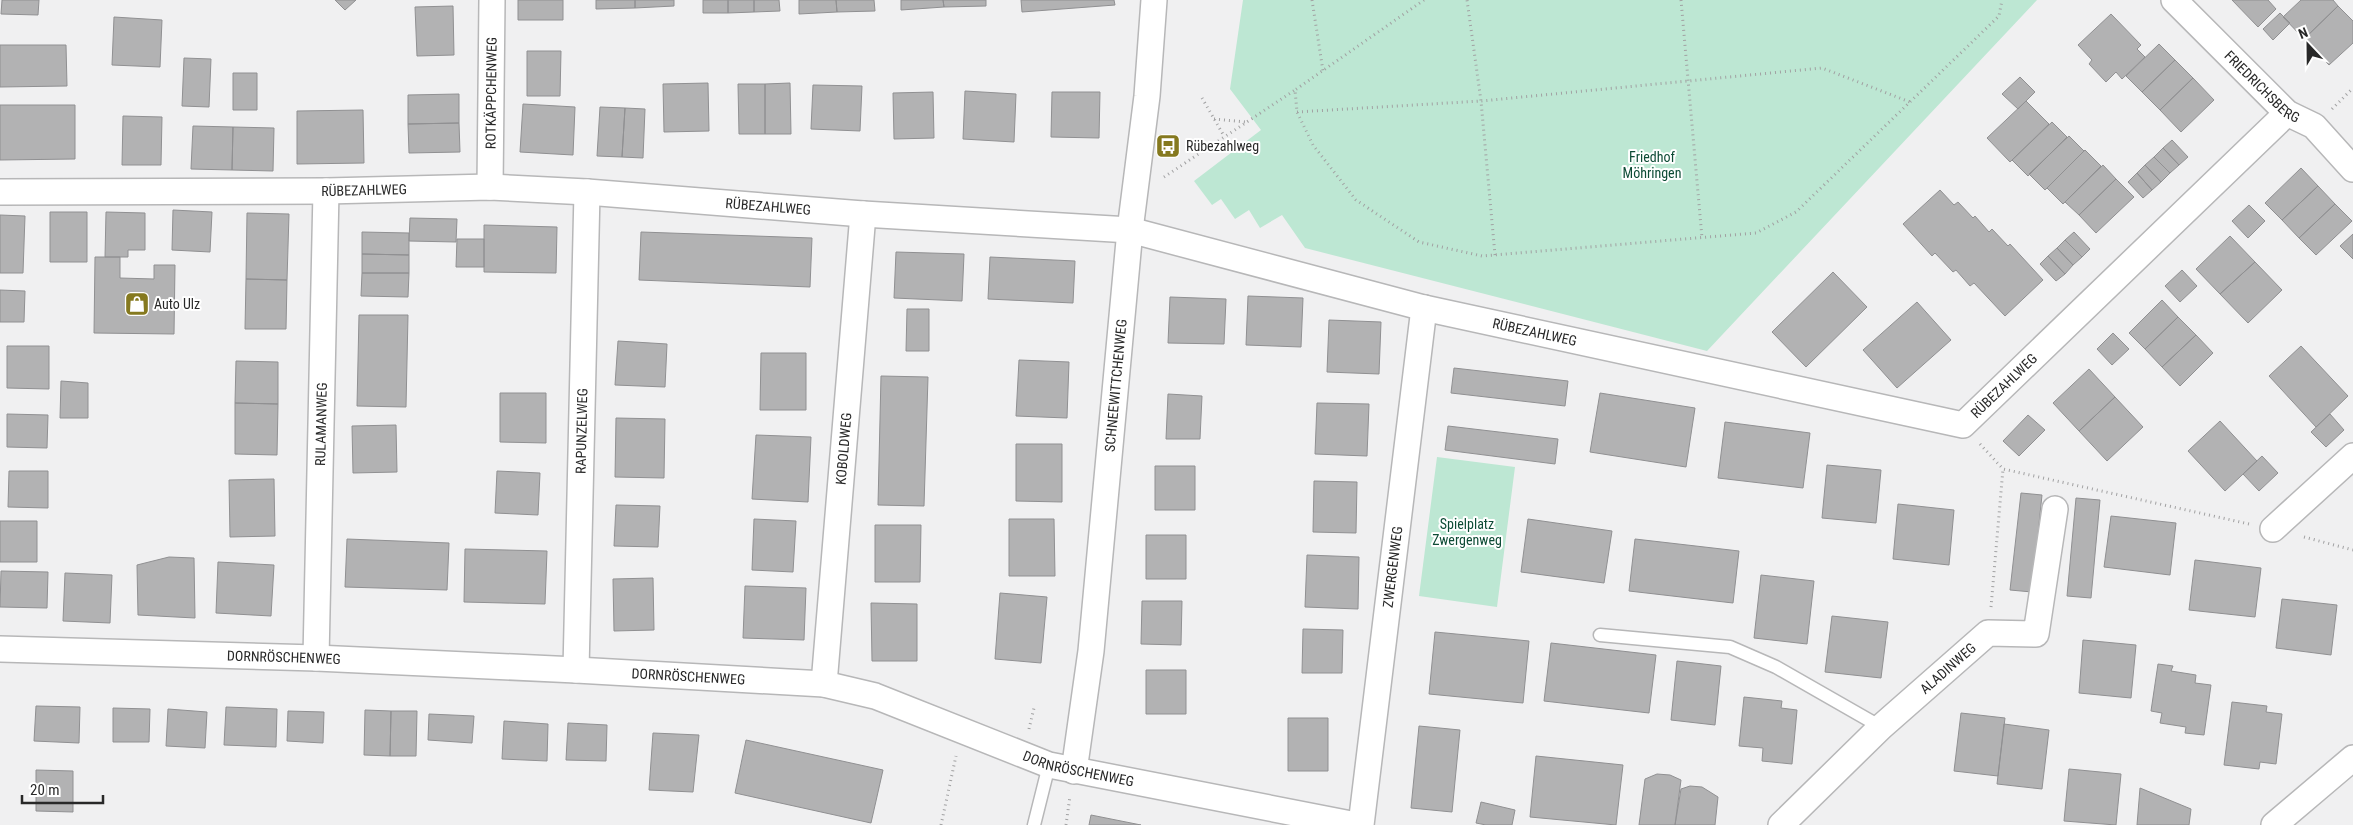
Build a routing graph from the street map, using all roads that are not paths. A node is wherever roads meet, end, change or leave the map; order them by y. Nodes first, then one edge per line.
1 (492, 0) edge
2 (1154, 0) edge
3 (2174, 0) edge
4 (2287, 113) junction
5 (2353, 169) edge
6 (490, 187) junction
7 (326, 191) junction
8 (0, 192) edge
9 (587, 192) junction
10 (863, 214) junction
11 (1130, 230) junction
12 (1424, 308) junction
13 (2353, 456) edge
14 (2055, 509) dead end
15 (2273, 529) road end
16 (1600, 634) dead end
17 (0, 649) edge
18 (316, 658) junction
19 (576, 670) junction
20 (824, 684) junction
21 (1881, 727) junction
22 (2353, 758) edge
23 (1048, 765) junction
24 (1074, 771) junction
25 (1034, 825) edge
26 (1356, 825) edge
27 (1361, 825) edge
28 (1782, 825) edge
29 (2274, 825) edge

1 - 6 street, ROTKÄPPCHENWEG
2 - 11 street, SCHNEEWITTCHENWEG
3 - 4 street, FRIEDRICHSBERG
4 - 5 street, FRIEDRICHSBERG
4 - 12 street, RÜBEZAHLWEG
6 - 7 street, RÜBEZAHLWEG
6 - 9 street, RÜBEZAHLWEG
7 - 8 street, RÜBEZAHLWEG
7 - 18 street, RULAMANWEG
9 - 10 street, RÜBEZAHLWEG
9 - 19 street, RAPUNZELWEG
10 - 11 street, RÜBEZAHLWEG
10 - 20 street, KOBOLDWEG
11 - 12 street, RÜBEZAHLWEG
11 - 24 street, SCHNEEWITTCHENWEG
12 - 27 street, ZWERGENWEG
13 - 15 street
14 - 21 street, ALADINWEG
16 - 21 lane
17 - 18 street, DORNRÖSCHENWEG
18 - 19 street, DORNRÖSCHENWEG
19 - 20 street, DORNRÖSCHENWEG
20 - 23 street, DORNRÖSCHENWEG
21 - 28 street, ALADINWEG
22 - 29 street
23 - 24 street, DORNRÖSCHENWEG
23 - 25 lane
24 - 26 street, DORNRÖSCHENWEG

